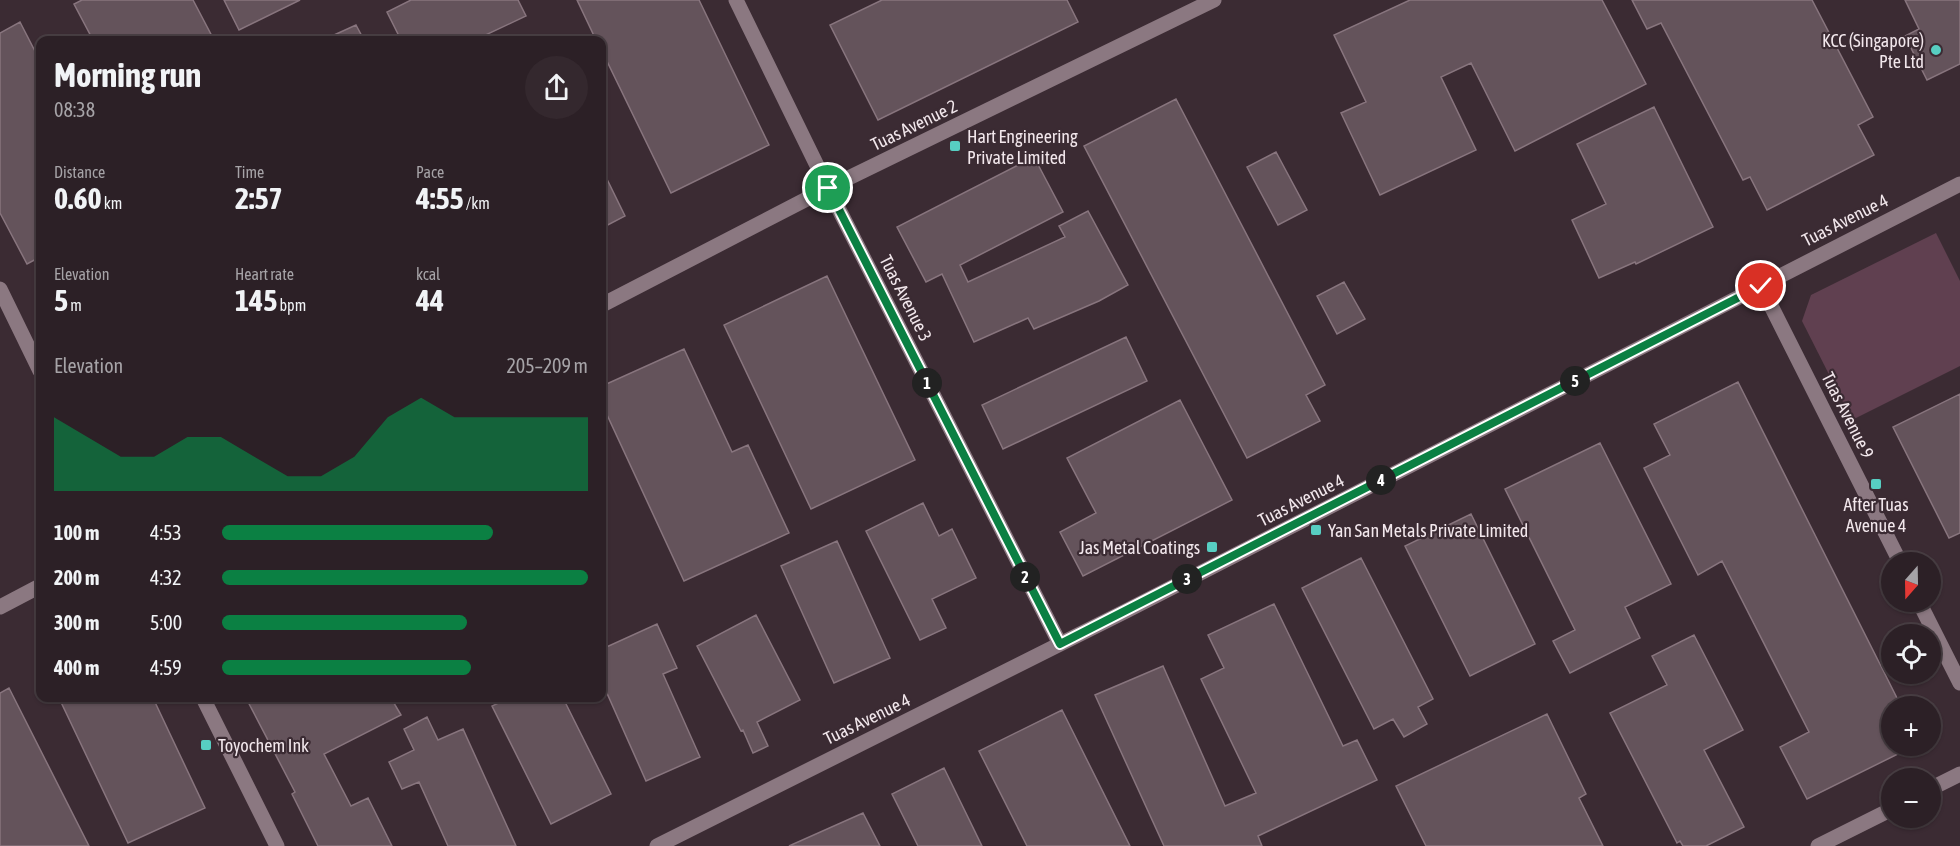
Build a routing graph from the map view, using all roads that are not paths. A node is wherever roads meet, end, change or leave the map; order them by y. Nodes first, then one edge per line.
1 (736, 0) edge
2 (1214, 0) edge
3 (1960, 184) edge
4 (828, 188) junction
5 (1761, 286) junction
6 (0, 289) edge
7 (606, 303) edge
8 (36, 363) edge
9 (1895, 552) edge
10 (36, 588) edge
11 (0, 607) edge
12 (1924, 612) edge
13 (1060, 644) junction
14 (1960, 683) edge
15 (205, 702) edge
16 (1960, 774) edge
17 (1941, 784) edge
18 (1881, 814) edge
19 (277, 846) edge
20 (657, 846) edge
21 (1818, 846) edge

1 - 4 street, Tuas Avenue 3
2 - 4 street, Tuas Avenue 2
3 - 5 street, Tuas Avenue 4
4 - 7 street, Tuas Avenue 2
4 - 13 street, Tuas Avenue 3
5 - 9 street, Tuas Avenue 9
5 - 13 street, Tuas Avenue 4
6 - 8 street
10 - 11 street
12 - 14 street
13 - 20 street, Tuas Avenue 4
15 - 19 street
16 - 17 street
18 - 21 street

